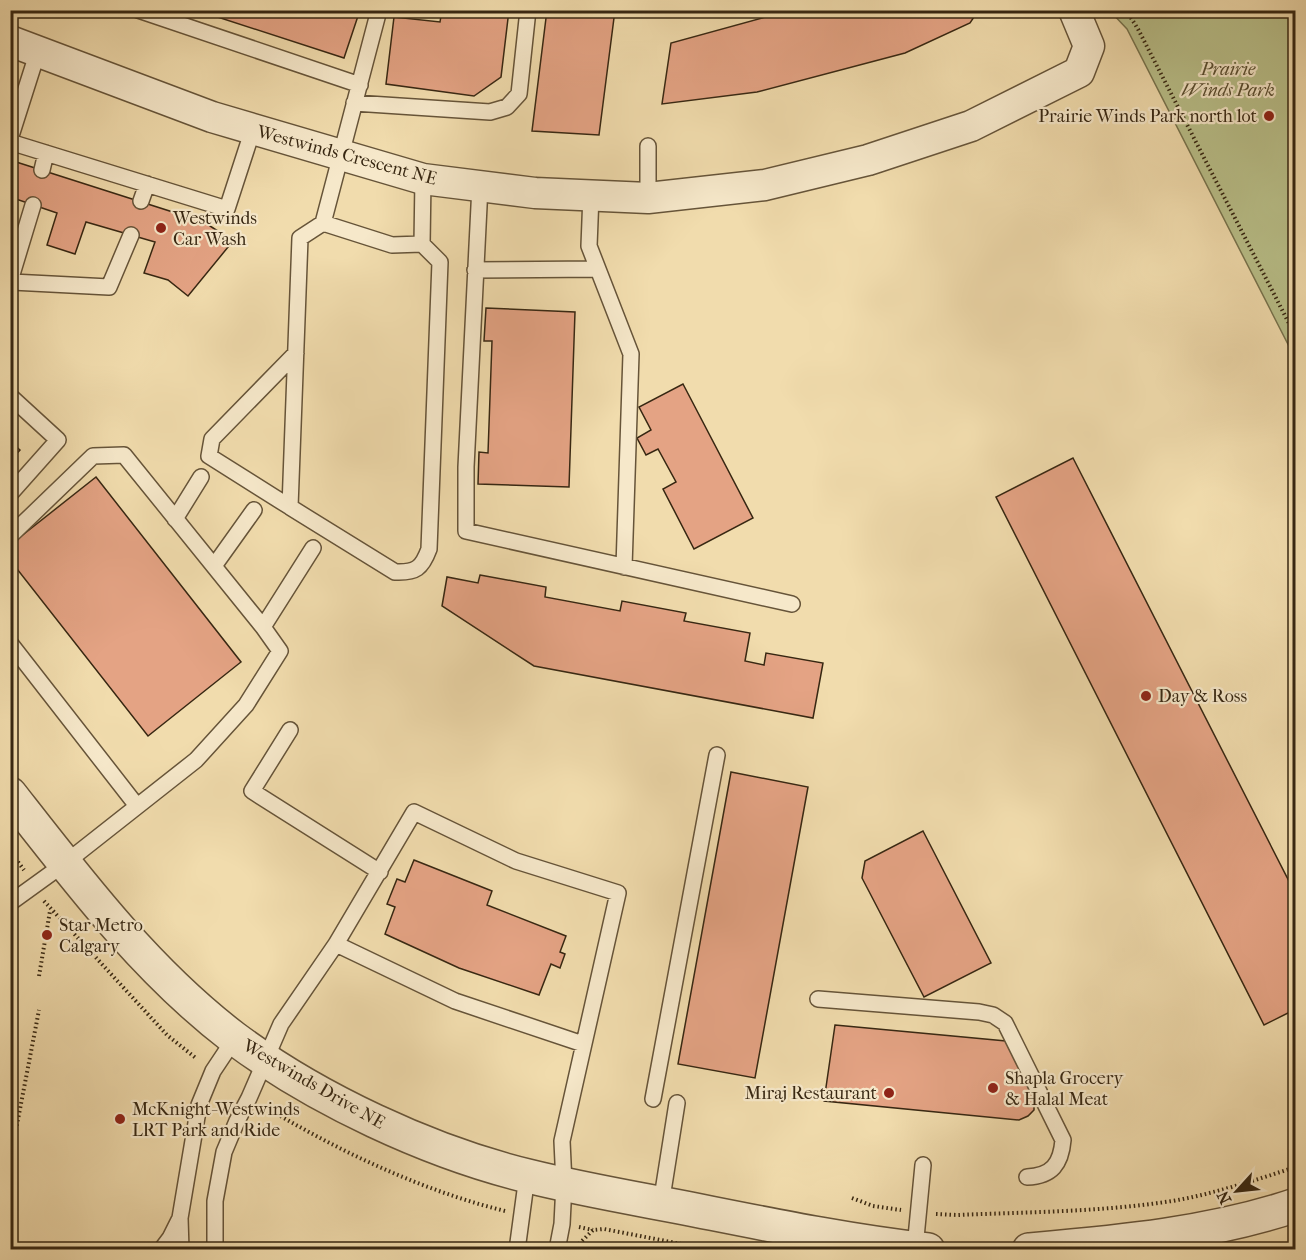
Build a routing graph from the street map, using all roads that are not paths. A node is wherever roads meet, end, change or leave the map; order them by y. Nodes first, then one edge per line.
1 (138, 10) edge
2 (379, 10) edge
3 (528, 10) edge
4 (1074, 10) edge
5 (10, 41) edge
6 (38, 51) junction
7 (360, 85) junction
8 (354, 104) junction
9 (253, 129) junction
10 (10, 140) edge
11 (648, 146) dead end
12 (46, 153) junction
13 (341, 155) junction
14 (42, 170) dead end
15 (423, 179) junction
16 (147, 184) junction
17 (480, 186) junction
18 (591, 195) junction
19 (648, 198) junction
20 (141, 201) dead end
21 (33, 204) dead end
22 (323, 223) junction
23 (131, 235) dead end
24 (422, 244) junction
25 (598, 269) junction
26 (475, 270) junction
27 (11, 281) edge
28 (296, 353) junction
29 (10, 396) edge
30 (201, 477) dead end
31 (10, 495) edge
32 (290, 507) junction
33 (254, 510) dead end
34 (175, 519) junction
35 (10, 536) edge
36 (314, 548) dead end
37 (214, 566) junction
38 (624, 567) junction
39 (792, 604) dead end
40 (263, 627) junction
41 (10, 643) edge
42 (290, 730) dead end
43 (717, 755) dead end
44 (10, 794) edge
45 (137, 806) junction
46 (64, 864) junction
47 (380, 872) junction
48 (10, 903) edge
49 (336, 944) junction
50 (818, 999) dead end
51 (235, 1038) junction
52 (583, 1044) junction
53 (267, 1060) junction
54 (653, 1099) dead end
55 (677, 1103) dead end
56 (923, 1165) dead end
57 (527, 1176) junction
58 (1027, 1177) dead end
59 (564, 1185) junction
60 (661, 1204) junction
61 (1296, 1205) edge
62 (180, 1218) junction
63 (922, 1249) edge
64 (160, 1250) edge
65 (181, 1250) edge
66 (215, 1250) edge
67 (517, 1250) edge
68 (557, 1250) edge
69 (1029, 1250) edge

1 - 7 lane
2 - 7 lane
3 - 8 lane
4 - 19 street, Westwinds Crescent NE
5 - 6 street, Westwinds Crescent NE
6 - 9 street, Westwinds Crescent NE
6 - 10 lane
7 - 8 lane
8 - 13 lane
9 - 13 street, Westwinds Crescent NE
9 - 16 lane
10 - 12 lane
11 - 19 lane
12 - 14 lane
12 - 16 lane
13 - 15 street, Westwinds Crescent NE
13 - 22 lane
15 - 17 street, Westwinds Crescent NE
15 - 24 lane
16 - 20 lane
17 - 18 street, Westwinds Crescent NE
17 - 26 lane
18 - 19 street, Westwinds Crescent NE
18 - 25 lane
21 - 27 lane
22 - 24 lane
22 - 28 lane
23 - 27 lane
24 - 32 lane
25 - 26 lane
25 - 38 lane
26 - 38 lane
28 - 32 lane
28 - 32 lane
29 - 31 lane
30 - 34 lane
33 - 37 lane
34 - 35 lane
34 - 37 lane
36 - 40 lane
37 - 40 lane
38 - 39 lane
40 - 45 lane
41 - 45 lane
42 - 47 lane
43 - 54 lane
44 - 46 street, Westwinds Drive NE
45 - 46 lane
46 - 48 lane
46 - 51 street, Westwinds Drive NE
47 - 49 lane
47 - 52 lane
49 - 52 lane
49 - 53 lane
50 - 58 lane
51 - 53 street, Westwinds Drive NE
51 - 62 lane
52 - 59 lane
53 - 57 street, Westwinds Drive NE
53 - 66 lane
55 - 60 lane
56 - 63 lane
57 - 59 street, Westwinds Drive NE
57 - 67 lane
59 - 60 street, Westwinds Drive NE
59 - 68 lane
60 - 63 street, Westwinds Drive NE
61 - 69 street
62 - 64 lane
62 - 65 lane

